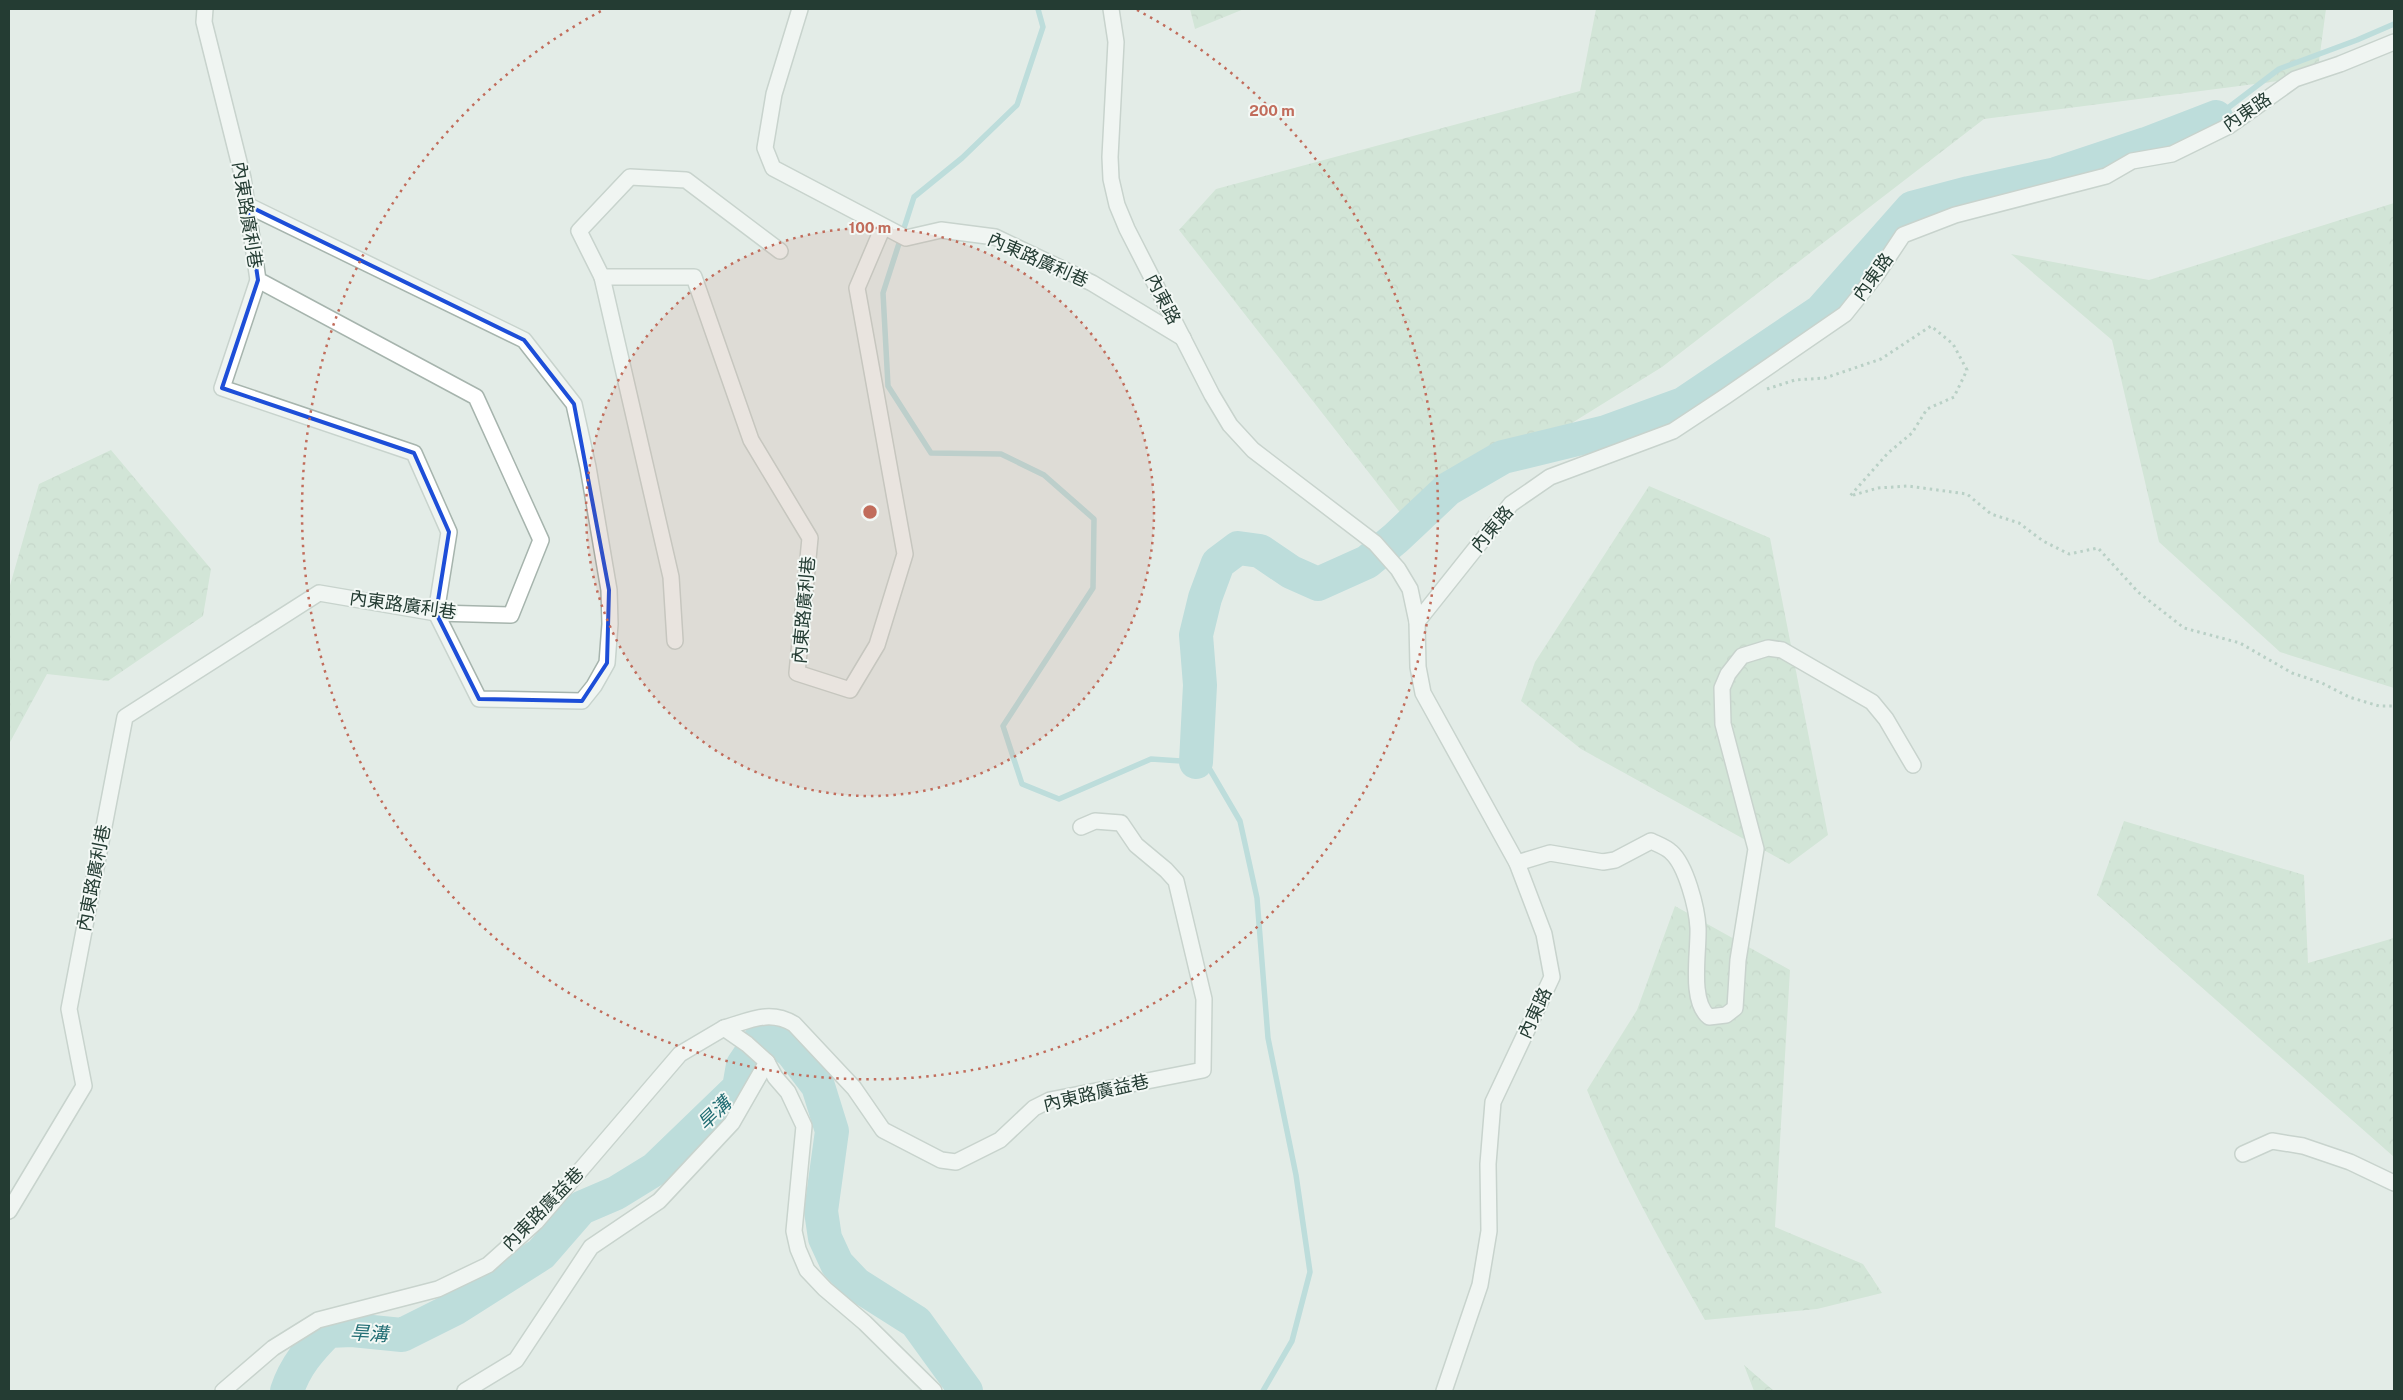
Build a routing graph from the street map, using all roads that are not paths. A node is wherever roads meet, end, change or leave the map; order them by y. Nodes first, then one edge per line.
1 (206, 9) edge
2 (800, 9) edge
3 (1111, 9) edge
4 (2394, 42) edge
5 (247, 205) junction
6 (883, 226) junction
7 (780, 251) dead end
8 (602, 277) junction
9 (258, 280) junction
10 (1183, 338) junction
11 (436, 613) junction
12 (1417, 622) junction
13 (675, 641) dead end
14 (1913, 765) dead end
15 (1081, 827) dead end
16 (1517, 863) junction
17 (724, 1028) junction
18 (767, 1062) junction
19 (2242, 1154) dead end
20 (2394, 1183) edge
21 (9, 1211) edge
22 (223, 1391) edge
23 (466, 1391) edge
24 (934, 1391) edge
25 (1444, 1391) edge

1 - 5 street, 內東路廣利巷
2 - 6 street, 內東路廣利巷
3 - 10 street, 內東路
4 - 12 street, 內東路
5 - 9 street, 內東路廣利巷
5 - 11 street
6 - 8 street, 內東路廣利巷
6 - 10 street, 內東路廣利巷
7 - 8 street
8 - 13 street
9 - 11 street
9 - 11 street, 內東路廣利巷
10 - 12 street, 內東路
11 - 21 street, 內東路廣利巷
12 - 16 street, 內東路
14 - 16 street
15 - 17 street, 內東路廣益巷
16 - 25 street, 內東路
17 - 18 street
17 - 22 street, 內東路廣益巷
18 - 23 street
18 - 24 street
19 - 20 street

